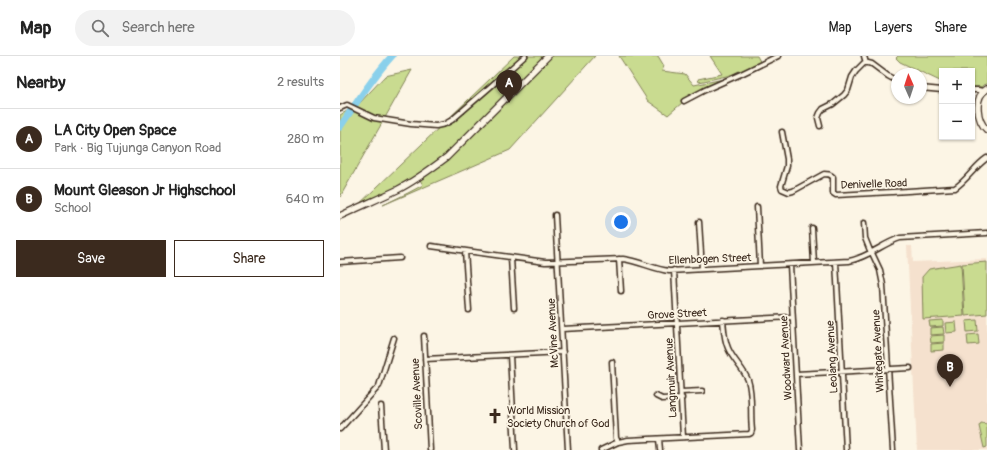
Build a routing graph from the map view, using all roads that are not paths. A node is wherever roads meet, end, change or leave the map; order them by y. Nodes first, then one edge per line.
1 (525, 56) edge
2 (548, 56) edge
3 (778, 56) edge
4 (864, 56) edge
5 (866, 63) junction
6 (891, 78) edge
7 (927, 89) edge
8 (939, 90) edge
9 (985, 90) edge
10 (684, 101) dead end
11 (340, 108) edge
12 (820, 126) dead end
13 (987, 130) edge
14 (782, 132) dead end
15 (987, 158) edge
16 (757, 207) dead end
17 (555, 215) dead end
18 (340, 216) edge
19 (699, 222) dead end
20 (864, 223) dead end
21 (812, 228) dead end
22 (987, 233) edge
23 (431, 246) dead end
24 (465, 251) junction
25 (872, 253) junction
26 (400, 258) dead end
27 (512, 258) junction
28 (619, 259) junction
29 (340, 262) edge
30 (558, 262) junction
31 (836, 262) junction
32 (814, 263) junction
33 (790, 265) junction
34 (760, 266) junction
35 (702, 269) junction
36 (674, 270) junction
37 (621, 290) dead end
38 (514, 308) dead end
39 (469, 310) dead end
40 (792, 317) junction
41 (724, 320) junction
42 (677, 323) junction
43 (562, 329) junction
44 (424, 336) dead end
45 (394, 338) dead end
46 (563, 352) junction
47 (510, 355) junction
48 (424, 359) junction
49 (612, 362) dead end
50 (910, 368) dead end
51 (888, 370) junction
52 (842, 372) junction
53 (796, 374) junction
54 (702, 391) dead end
55 (681, 392) junction
56 (656, 396) dead end
57 (682, 398) junction
58 (381, 406) dead end
59 (340, 428) edge
60 (683, 438) junction
61 (659, 439) junction
62 (618, 442) junction
63 (610, 448) edge
64 (384, 450) edge
65 (430, 450) edge
66 (515, 450) edge
67 (568, 450) edge
68 (601, 450) edge
69 (660, 450) edge
70 (800, 450) edge
71 (846, 450) edge
72 (893, 450) edge

1 - 11 street
2 - 18 street
3 - 10 street
4 - 5 street
5 - 6 street
5 - 12 street
7 - 8 street
9 - 13 street
14 - 15 street, Denivelle Road
16 - 34 street
17 - 30 street, McVine Avenue
19 - 35 street
20 - 25 street, Whitegate Avenue
21 - 32 street
22 - 25 street, Ellenbogen Street
23 - 24 street, Ellenbogen Street
24 - 27 street, Ellenbogen Street
24 - 39 street
25 - 31 street, Ellenbogen Street
25 - 51 street, Whitegate Avenue
26 - 29 street
27 - 30 street, Ellenbogen Street
27 - 38 street
28 - 30 street, Ellenbogen Street
28 - 36 street, Ellenbogen Street
28 - 37 street
30 - 43 street, McVine Avenue
31 - 32 street, Ellenbogen Street
31 - 52 street, Leolang Avenue
32 - 33 street, Ellenbogen Street
33 - 34 street, Ellenbogen Street
33 - 40 street, Woodward Avenue
34 - 35 street, Ellenbogen Street
35 - 36 street, Ellenbogen Street
36 - 42 street, Langmuir Avenue
40 - 41 street, Grove Street
40 - 53 street, Woodward Avenue
41 - 42 street, Grove Street
41 - 60 street
42 - 43 street, Grove Street
42 - 55 street, Langmuir Avenue
43 - 46 street, McVine Avenue
44 - 48 street, Scoville Avenue
45 - 59 street
46 - 47 street
46 - 67 street, McVine Avenue
47 - 48 street
47 - 66 street
48 - 65 street, Scoville Avenue
49 - 62 street
50 - 51 street
51 - 52 street
51 - 72 street, Whitegate Avenue
52 - 53 street
52 - 71 street, Leolang Avenue
53 - 70 street, Woodward Avenue
54 - 55 street
55 - 57 street, Langmuir Avenue
56 - 57 street
57 - 60 street, Langmuir Avenue
58 - 64 street
60 - 61 street
61 - 62 street
61 - 69 street
62 - 63 street
63 - 68 street

